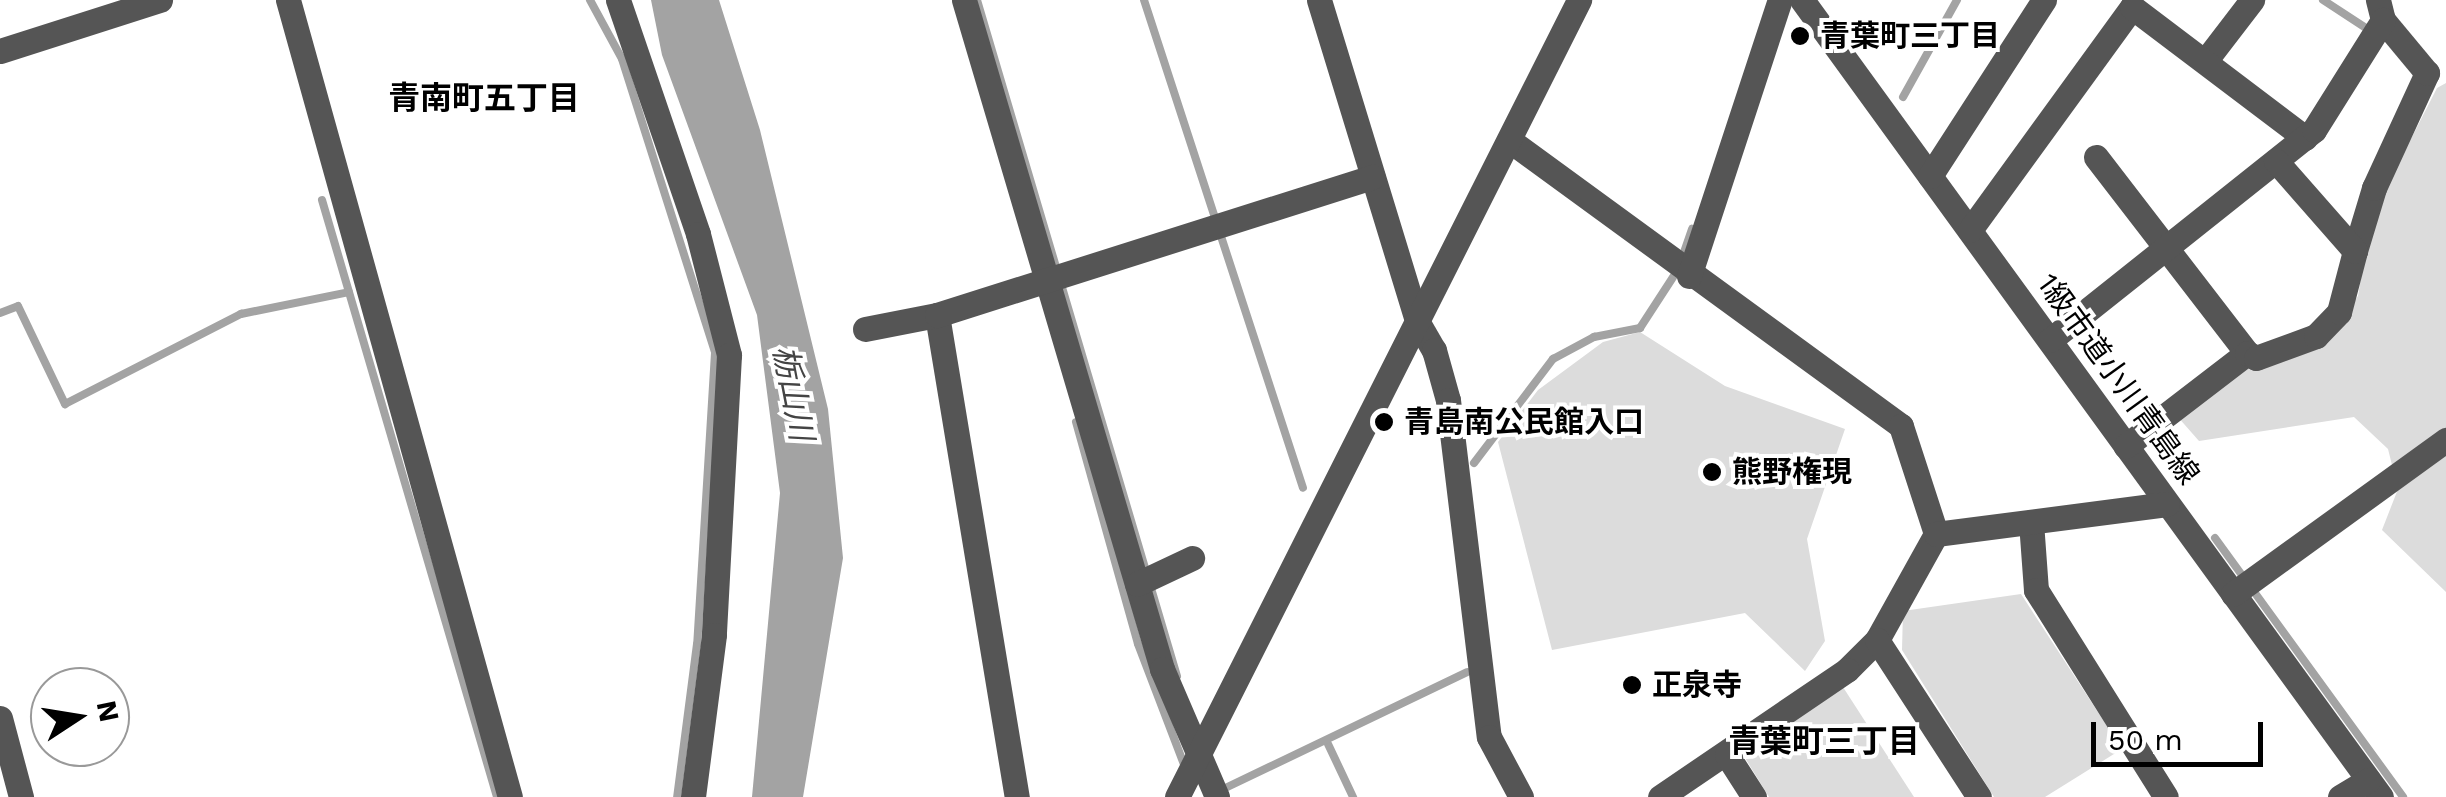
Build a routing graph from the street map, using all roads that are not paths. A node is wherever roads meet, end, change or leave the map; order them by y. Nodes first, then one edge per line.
1 (160, 0) edge
2 (288, 0) edge
3 (618, 0) edge
4 (964, 0) edge
5 (1319, 0) edge
6 (1579, 0) edge
7 (1780, 0) edge
8 (1802, 0) edge
9 (2044, 0) edge
10 (2252, 0) edge
11 (2135, 4) edge
12 (2381, 10) edge
13 (0, 51) edge
14 (2206, 60) junction
15 (2306, 138) junction
16 (1509, 140) junction
17 (2096, 157) dead end
18 (2276, 161) junction
19 (1930, 176) junction
20 (1373, 177) junction
21 (1970, 230) junction
22 (2170, 246) junction
23 (2355, 251) junction
24 (1689, 276) junction
25 (1049, 279) junction
26 (936, 316) junction
27 (1417, 321) junction
28 (865, 329) dead end
29 (2050, 340) junction
30 (2247, 353) junction
31 (2446, 440) edge
32 (2126, 446) junction
33 (2168, 504) junction
34 (2031, 522) junction
35 (1936, 534) junction
36 (1192, 558) dead end
37 (1137, 584) junction
38 (2233, 594) junction
39 (1877, 640) junction
40 (0, 718) edge
41 (1727, 754) junction
42 (1198, 756) junction
43 (2374, 788) edge
44 (1180, 791) edge
45 (21, 797) edge
46 (510, 797) edge
47 (693, 797) edge
48 (1017, 797) edge
49 (1217, 797) edge
50 (1521, 797) edge
51 (1660, 797) edge
52 (1754, 797) edge
53 (1979, 797) edge
54 (2166, 797) edge
55 (2340, 797) edge

1 - 13 street
2 - 46 street
3 - 47 street
4 - 25 street
5 - 20 street
6 - 16 street
7 - 24 street
8 - 19 street, 1級市道小川青島線
9 - 19 street
10 - 14 street
11 - 14 street
11 - 21 street
12 - 15 street
12 - 23 street
14 - 15 street
15 - 18 street
16 - 24 street
16 - 27 street
17 - 22 street
18 - 22 street
18 - 23 street
19 - 21 street, 1級市道小川青島線
20 - 25 street
20 - 27 street
21 - 29 street, 1級市道小川青島線
22 - 29 street
22 - 30 street
23 - 30 street
24 - 35 street
25 - 26 street
25 - 37 street
26 - 28 street
26 - 48 street
27 - 42 street
27 - 50 street
29 - 32 street, 1級市道小川青島線
30 - 32 street
31 - 38 street
32 - 33 street, 1級市道小川青島線
33 - 34 street
33 - 38 street, 1級市道小川青島線
34 - 35 street
34 - 54 street
35 - 39 street
36 - 37 street
37 - 42 street
38 - 43 street, 1級市道小川青島線
39 - 41 street
39 - 53 street
40 - 45 street
41 - 51 street
41 - 52 street
42 - 44 street
42 - 49 street
43 - 55 street

